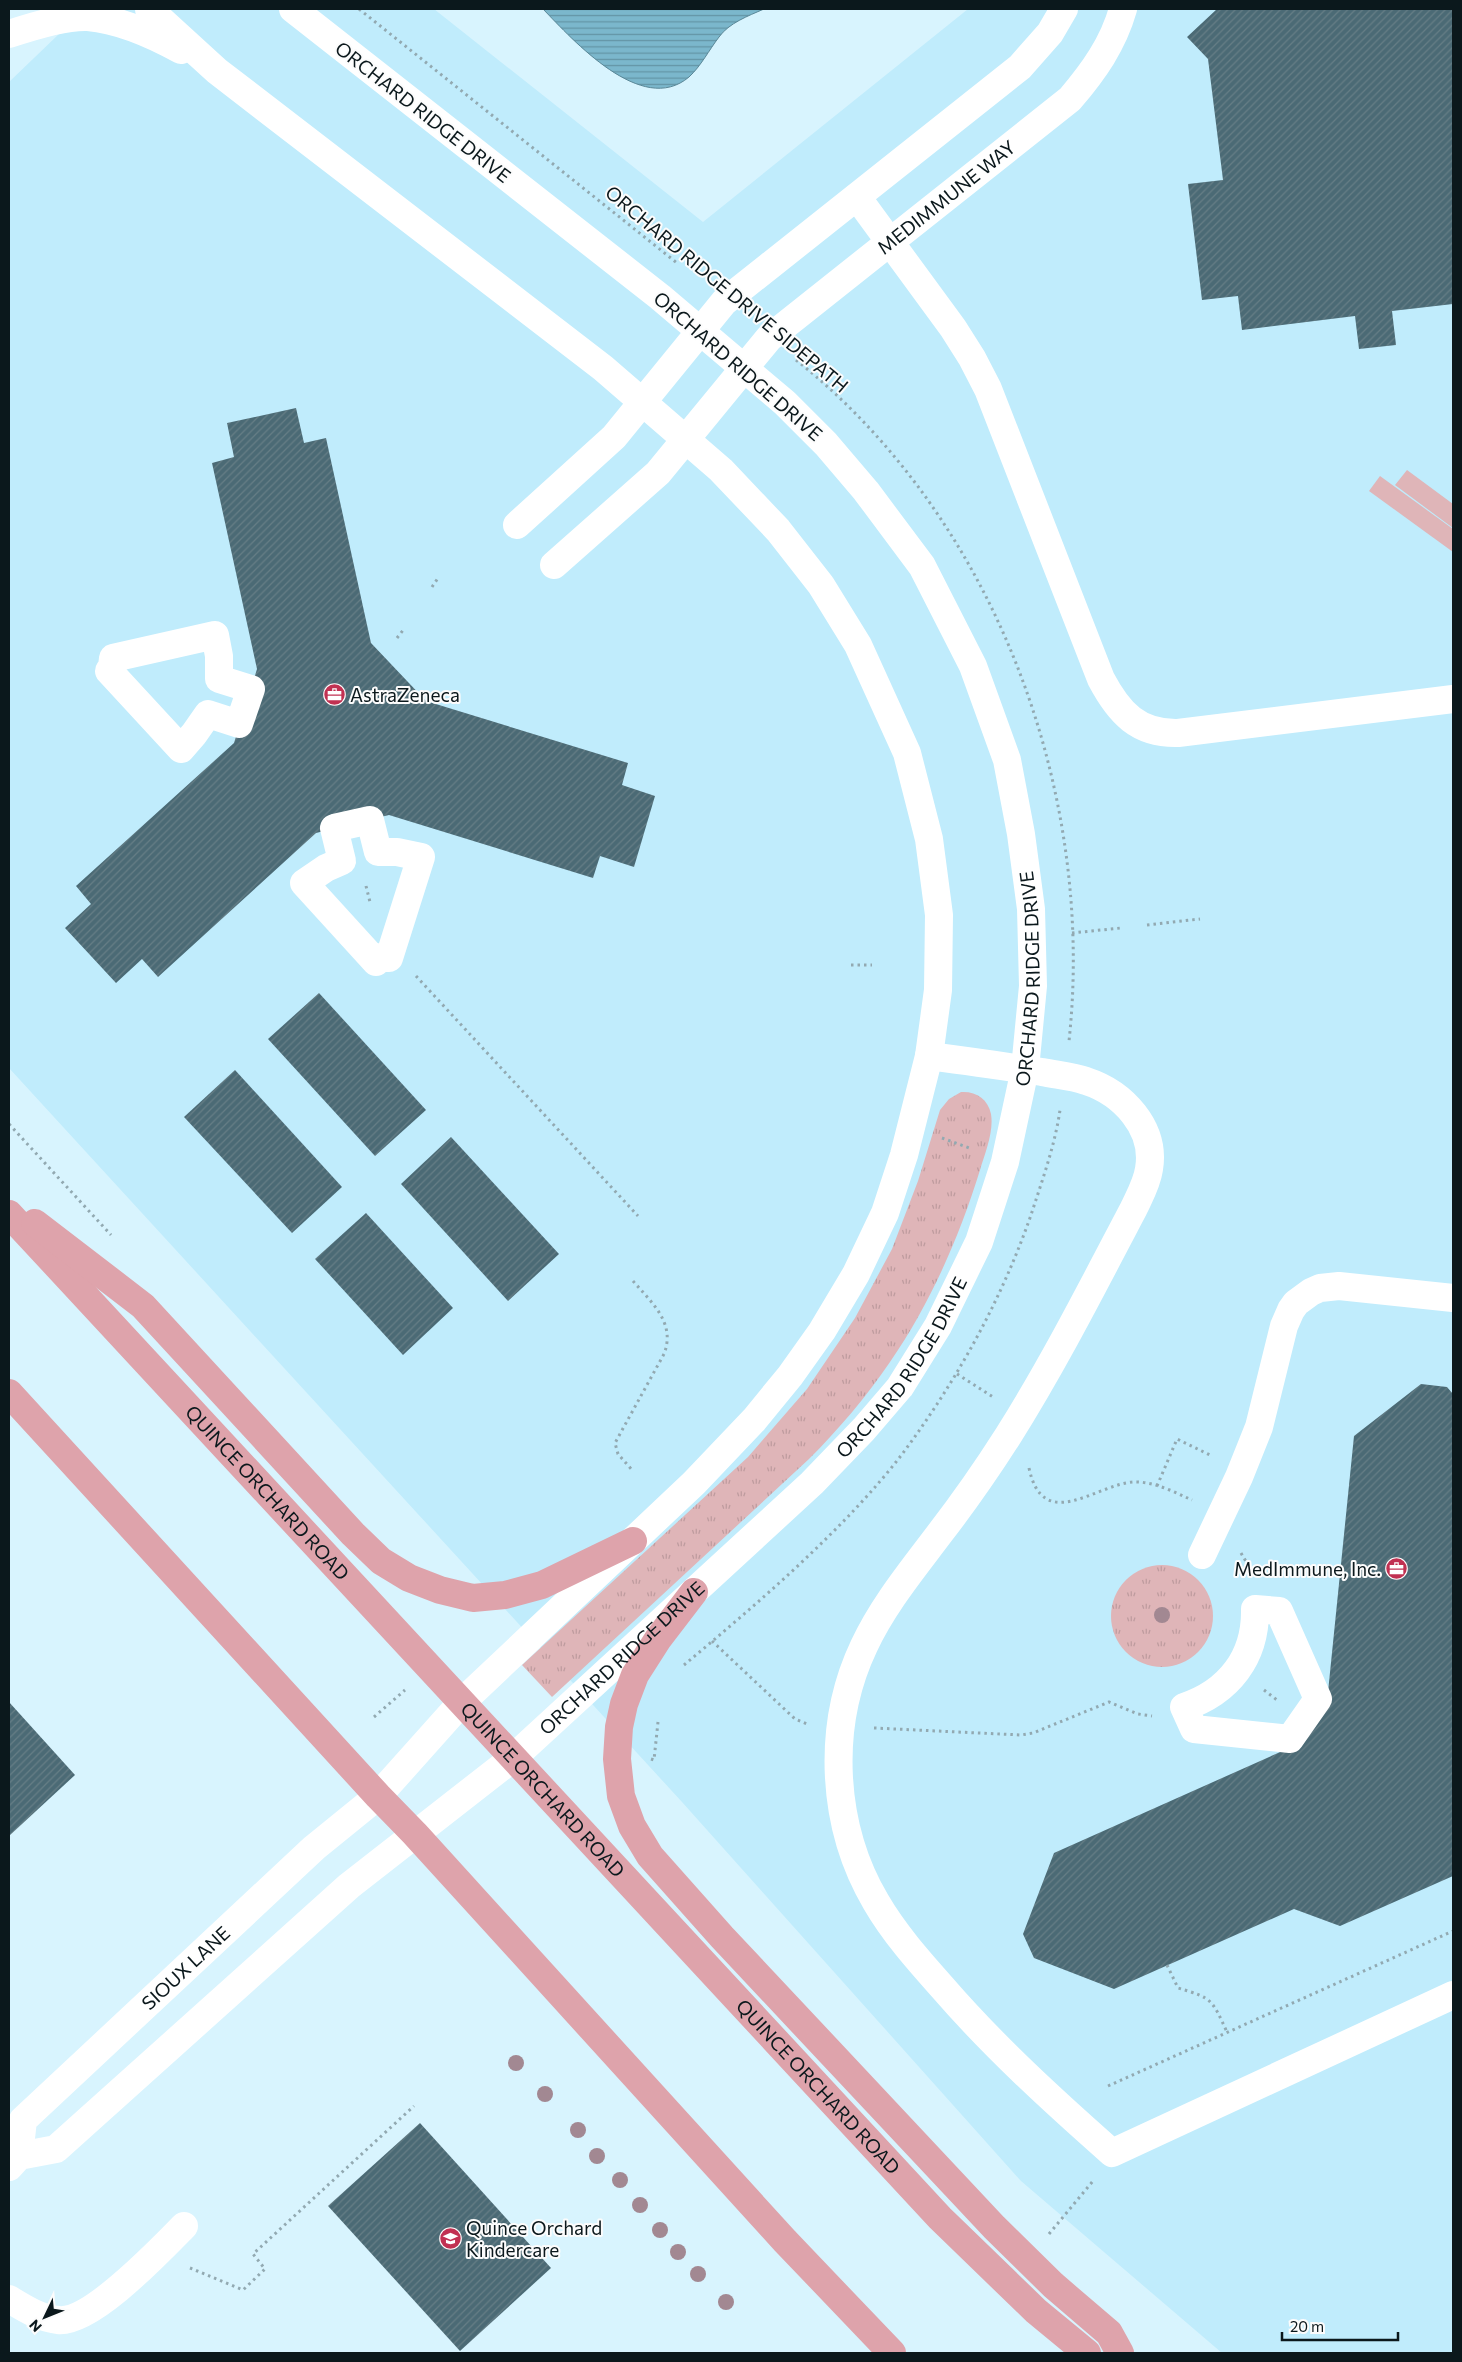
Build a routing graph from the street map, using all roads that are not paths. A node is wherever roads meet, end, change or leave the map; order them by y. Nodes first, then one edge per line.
1 (150, 9) edge
2 (293, 9) edge
3 (1064, 9) edge
4 (1123, 9) edge
5 (9, 34) edge
6 (217, 71) junction
7 (857, 197) junction
8 (890, 240) junction
9 (700, 330) junction
10 (745, 368) junction
11 (644, 402) junction
12 (686, 438) junction
13 (517, 525) dead end
14 (554, 566) dead end
15 (1453, 699) edge
16 (181, 749) joint
17 (392, 950) joint
18 (929, 1056) junction
19 (1026, 1070) junction
20 (9, 1203) edge
21 (9, 1214) edge
22 (1453, 1298) edge
23 (9, 1393) edge
24 (632, 1541) junction
25 (1202, 1555) dead end
26 (694, 1592) junction
27 (462, 1702) junction
28 (1304, 1719) joint
29 (513, 1758) junction
30 (378, 1796) junction
31 (415, 1834) junction
32 (1453, 1995) edge
33 (14, 2161) edge
34 (184, 2226) dead end
35 (9, 2299) edge
36 (892, 2353) edge
37 (1087, 2353) edge
38 (1120, 2353) edge

1 - 6 street
2 - 9 street, ORCHARD RIDGE DRIVE
3 - 7 street
4 - 8 street, MEDIMMUNE WAY
5 - 6 street
6 - 11 street
7 - 8 street
7 - 9 street
8 - 10 street, MEDIMMUNE WAY
8 - 15 street
9 - 10 street, ORCHARD RIDGE DRIVE
9 - 11 street
10 - 12 street, MEDIMMUNE WAY
10 - 19 street, ORCHARD RIDGE DRIVE
11 - 12 street
11 - 13 street
12 - 14 street, MEDIMMUNE WAY
12 - 18 street
16 - 16 street
17 - 17 street
18 - 19 street
18 - 24 street
19 - 26 street, ORCHARD RIDGE DRIVE
19 - 32 street
20 - 24 main road
21 - 27 main road, QUINCE ORCHARD ROAD
22 - 25 street
23 - 30 main road
24 - 27 street
26 - 29 street, ORCHARD RIDGE DRIVE
26 - 38 main road
27 - 29 main road, QUINCE ORCHARD ROAD
27 - 30 street
28 - 28 street
29 - 31 street, ORCHARD RIDGE DRIVE
29 - 37 main road, QUINCE ORCHARD ROAD
30 - 31 main road
30 - 33 street, SIOUX LANE
31 - 33 street, SIOUX LANE
31 - 36 main road
34 - 35 street

